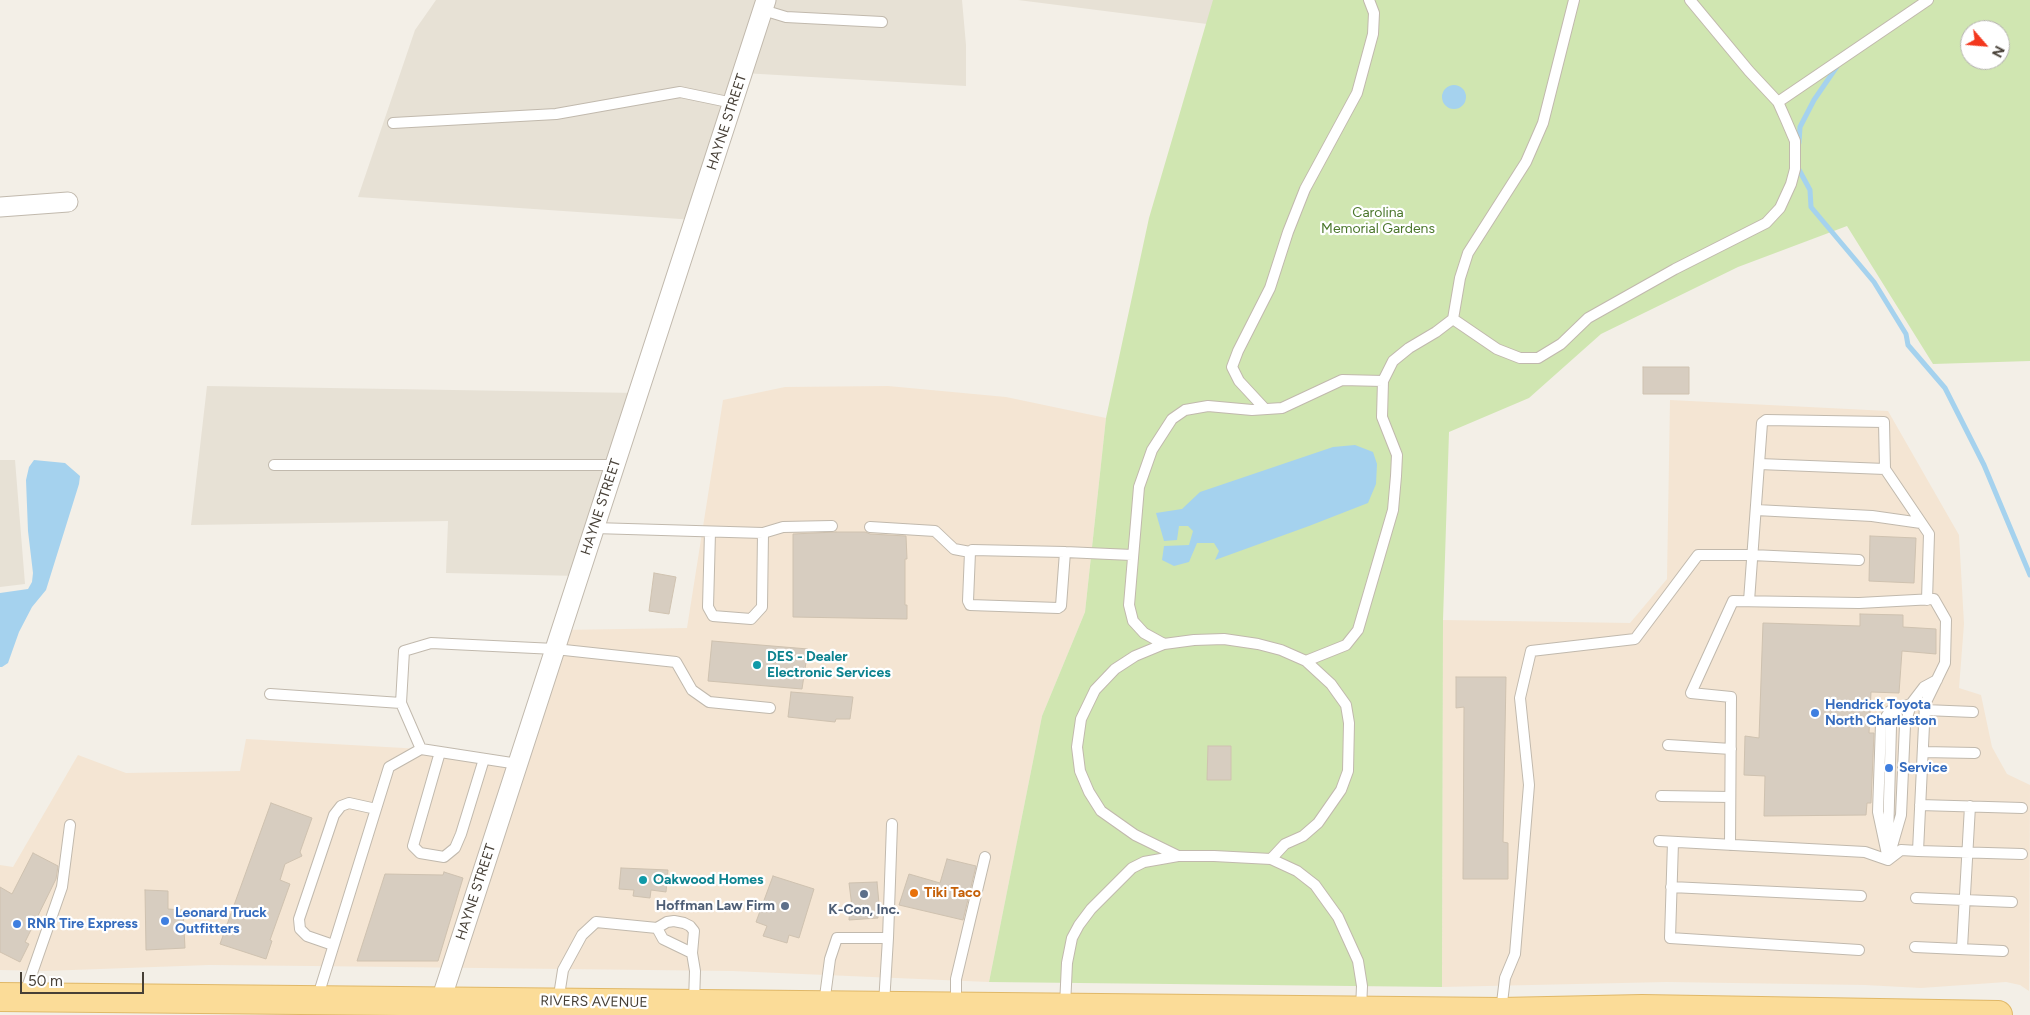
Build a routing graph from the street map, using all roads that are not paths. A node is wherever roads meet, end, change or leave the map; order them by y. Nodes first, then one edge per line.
1 (1369, 0) edge
2 (1574, 0) edge
3 (1691, 0) edge
4 (1928, 0) edge
5 (764, 5) edge
6 (882, 22) dead end
7 (1778, 102) junction
8 (733, 103) junction
9 (393, 123) dead end
10 (68, 202) dead end
11 (0, 207) edge
12 (1452, 319) junction
13 (1383, 381) junction
14 (1265, 410) junction
15 (1759, 464) junction
16 (274, 465) dead end
17 (615, 465) junction
18 (1885, 469) junction
19 (1756, 510) junction
20 (1921, 523) junction
21 (832, 526) dead end
22 (870, 527) dead end
23 (594, 528) junction
24 (710, 532) junction
25 (763, 533) junction
26 (970, 552) junction
27 (1065, 552) junction
28 (1752, 554) junction
29 (1132, 555) junction
30 (1859, 560) dead end
31 (1927, 600) junction
32 (1749, 601) junction
33 (1164, 644) junction
34 (555, 649) junction
35 (1306, 660) junction
36 (1937, 680) junction
37 (270, 694) dead end
38 (401, 703) junction
39 (1911, 704) junction
40 (770, 708) dead end
41 (1925, 710) junction
42 (1973, 712) dead end
43 (1668, 745) dead end
44 (1731, 749) junction
45 (421, 750) junction
46 (440, 752) junction
47 (1923, 752) junction
48 (1975, 753) dead end
49 (484, 759) junction
50 (518, 764) junction
51 (1661, 796) dead end
52 (1730, 797) junction
53 (1920, 805) junction
54 (1970, 806) junction
55 (2022, 808) dead end
56 (376, 810) junction
57 (892, 824) dead end
58 (70, 825) dead end
59 (1659, 841) dead end
60 (1673, 842) junction
61 (1730, 845) junction
62 (1918, 851) junction
63 (1967, 852) junction
64 (2022, 854) dead end
65 (1178, 856) junction
66 (985, 857) dead end
67 (1271, 859) junction
68 (1888, 860) junction
69 (1671, 887) junction
70 (1861, 896) dead end
71 (1916, 898) dead end
72 (1965, 900) junction
73 (2012, 902) dead end
74 (657, 928) junction
75 (888, 938) junction
76 (333, 945) junction
77 (1915, 947) dead end
78 (1962, 948) junction
79 (1859, 950) dead end
80 (2003, 950) dead end
81 (692, 953) junction
82 (12, 997) edge
83 (316, 1000) junction
84 (558, 1002) junction
85 (694, 1003) junction
86 (824, 1004) junction
87 (884, 1005) junction
88 (956, 1006) junction
89 (441, 1008) edge
90 (1081, 1010) edge
91 (1361, 1010) junction
92 (1270, 1013) edge
93 (1501, 1013) edge
94 (1998, 1015) edge

1 - 14 lane
2 - 12 lane
3 - 7 lane
4 - 7 lane
5 - 6 lane
5 - 8 street, HAYNE STREET
7 - 12 lane
8 - 9 lane
8 - 17 street, HAYNE STREET
10 - 11 street
12 - 13 lane
13 - 14 lane
13 - 35 lane
14 - 29 lane
15 - 18 lane
15 - 18 lane
15 - 19 lane
16 - 17 lane
17 - 23 street, HAYNE STREET
18 - 20 lane
19 - 20 lane
19 - 28 lane
20 - 31 lane
21 - 25 lane
22 - 26 lane
23 - 24 lane
23 - 34 street, HAYNE STREET
24 - 25 lane
24 - 25 lane
26 - 27 lane
26 - 27 lane
27 - 29 lane
28 - 30 lane
28 - 32 lane
28 - 93 lane
29 - 33 lane
31 - 32 lane
31 - 36 lane
32 - 44 lane
33 - 35 lane
33 - 65 lane
34 - 38 lane
34 - 40 lane
34 - 50 street, HAYNE STREET
35 - 67 lane
36 - 39 lane
36 - 41 lane
37 - 38 lane
38 - 45 lane
39 - 68 lane
39 - 68 lane
41 - 42 lane
41 - 47 lane
43 - 44 lane
44 - 52 lane
45 - 46 lane
45 - 56 lane
46 - 49 lane
46 - 49 lane
47 - 48 lane
47 - 53 lane
49 - 50 lane
50 - 89 street, HAYNE STREET
51 - 52 lane
52 - 61 lane
53 - 54 lane
53 - 62 lane
54 - 55 lane
54 - 63 lane
56 - 76 lane
56 - 76 lane
57 - 75 lane
58 - 82 lane
59 - 60 lane
60 - 61 lane
60 - 69 lane
61 - 68 lane
62 - 63 lane
62 - 68 lane
63 - 64 lane
63 - 72 lane
65 - 67 lane
65 - 90 lane
66 - 88 lane
67 - 91 lane
69 - 70 lane
69 - 79 lane
71 - 72 lane
72 - 73 lane
72 - 78 lane
74 - 81 lane
74 - 81 lane
74 - 84 lane
75 - 86 lane
75 - 87 lane
76 - 83 lane
77 - 78 lane
78 - 80 lane
81 - 85 lane
82 - 83 main road, RIVERS AVENUE
83 - 89 main road, RIVERS AVENUE
84 - 85 main road, RIVERS AVENUE
84 - 89 main road, RIVERS AVENUE
85 - 86 main road, RIVERS AVENUE
86 - 87 main road, RIVERS AVENUE
87 - 88 main road, RIVERS AVENUE
88 - 90 main road, RIVERS AVENUE
90 - 92 main road, RIVERS AVENUE
91 - 92 main road, RIVERS AVENUE
91 - 93 main road, RIVERS AVENUE
93 - 94 main road, RIVERS AVENUE

